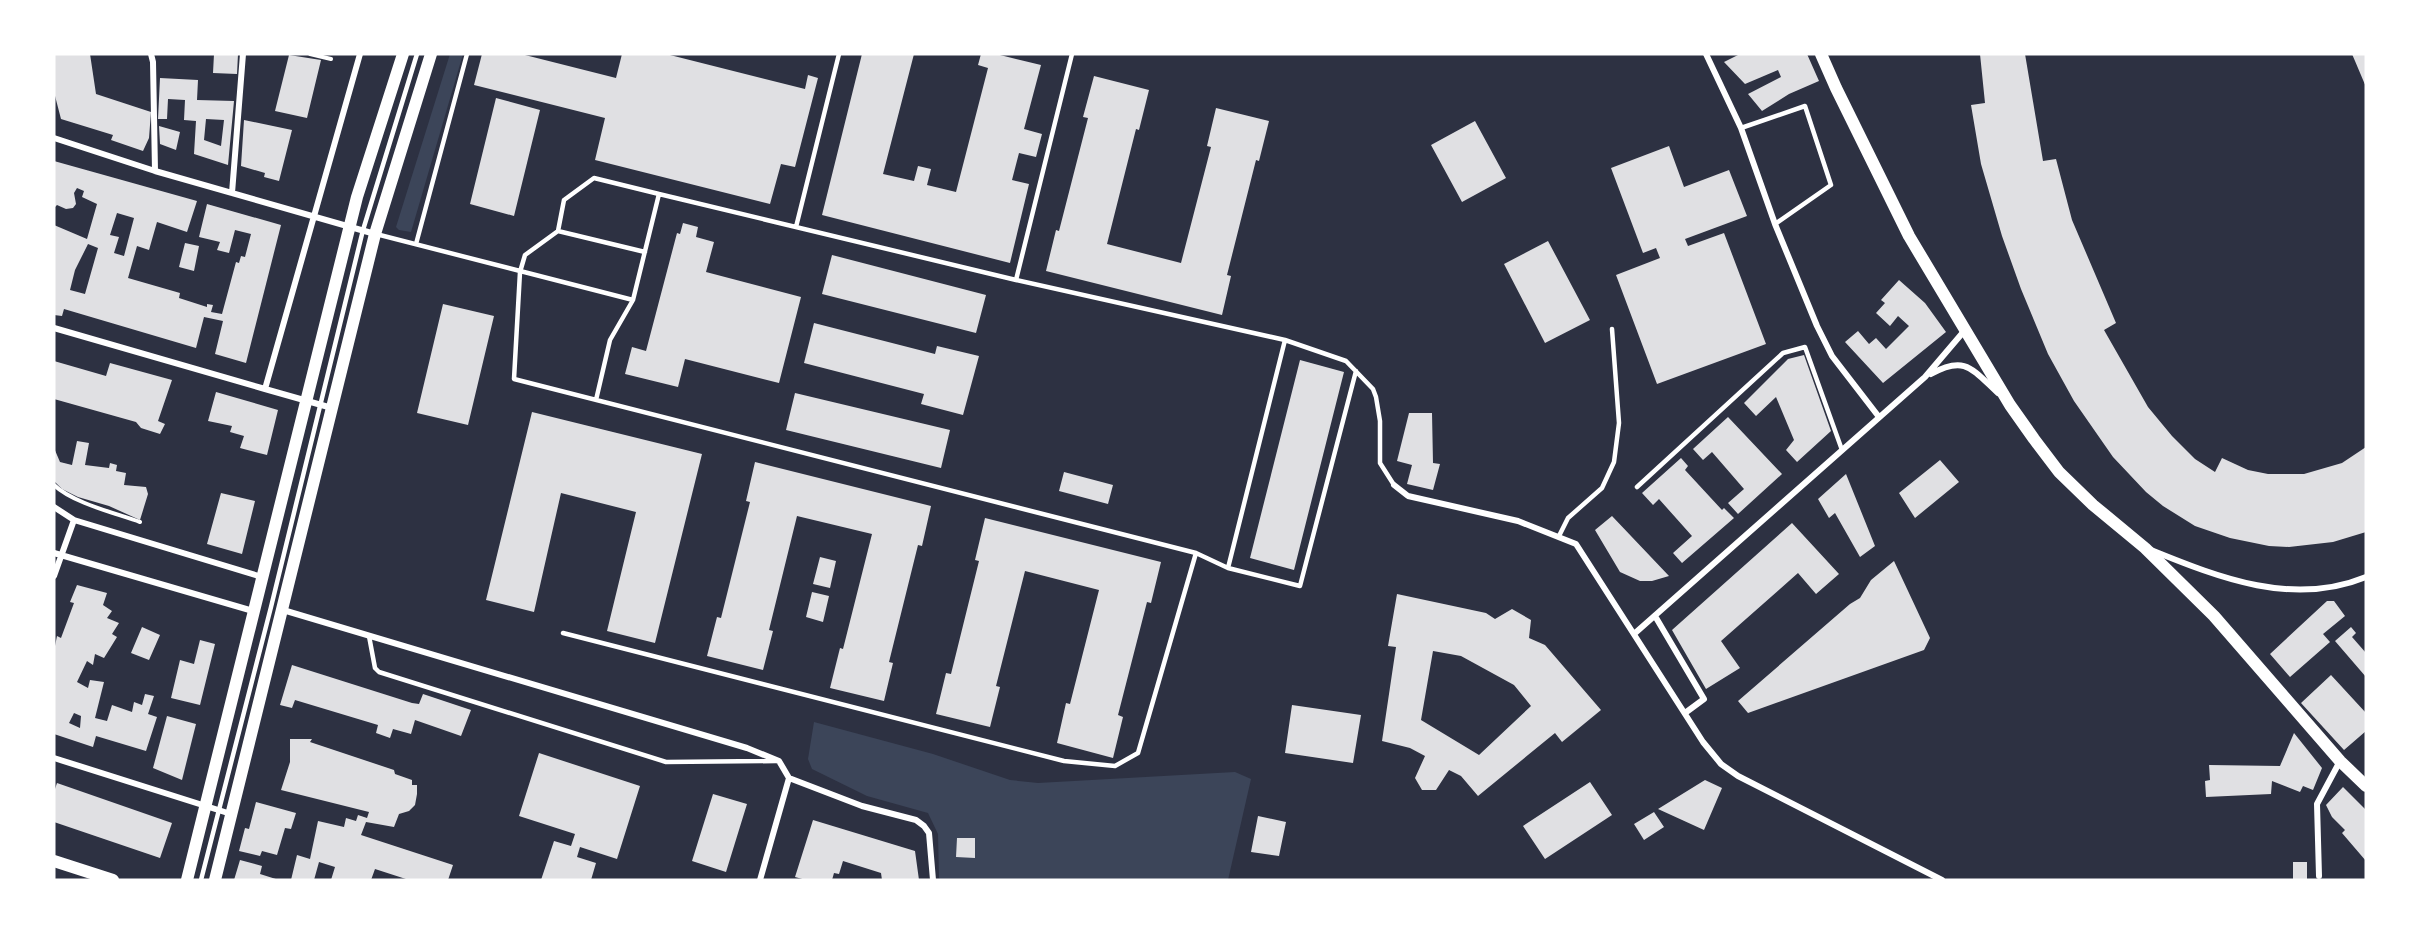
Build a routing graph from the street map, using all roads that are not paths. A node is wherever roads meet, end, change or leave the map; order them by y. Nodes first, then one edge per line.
1 (151, 54) edge
2 (243, 54) edge
3 (360, 54) edge
4 (403, 54) edge
5 (417, 54) edge
6 (431, 54) edge
7 (467, 54) edge
8 (839, 54) edge
9 (1072, 54) edge
10 (1706, 54) edge
11 (1821, 54) edge
12 (1740, 128) junction
13 (54, 138) edge
14 (155, 171) junction
15 (232, 193) junction
16 (659, 194) junction
17 (314, 216) junction
18 (1775, 224) junction
19 (350, 226) junction
20 (796, 226) junction
21 (558, 231) junction
22 (369, 232) junction
23 (416, 244) junction
24 (645, 252) junction
25 (520, 272) junction
26 (1016, 280) junction
27 (633, 300) junction
28 (54, 328) edge
29 (1612, 329) dead end
30 (1966, 329) junction
31 (1285, 340) junction
32 (1356, 371) junction
33 (1925, 377) junction
34 (265, 389) junction
35 (596, 400) junction
36 (307, 401) junction
37 (2010, 405) junction
38 (327, 406) junction
39 (1879, 417) junction
40 (1842, 450) junction
41 (1394, 485) joint
42 (1636, 487) dead end
43 (54, 507) edge
44 (74, 520) junction
45 (1559, 536) junction
46 (2145, 548) junction
47 (54, 553) edge
48 (1197, 554) junction
49 (62, 555) junction
50 (1228, 568) junction
51 (54, 576) edge
52 (2366, 577) edge
53 (262, 578) junction
54 (283, 610) junction
55 (253, 611) junction
56 (1655, 616) junction
57 (563, 633) dead end
58 (1634, 634) junction
59 (369, 636) junction
60 (1685, 713) junction
61 (54, 758) edge
62 (779, 761) junction
63 (2340, 761) junction
64 (789, 778) junction
65 (2366, 786) edge
66 (206, 807) junction
67 (225, 812) junction
68 (54, 861) edge
69 (2319, 876) dead end
70 (113, 880) edge
71 (187, 880) edge
72 (201, 880) edge
73 (214, 880) edge
74 (760, 880) edge
75 (933, 880) edge
76 (1942, 880) edge

1 - 14 street
2 - 15 street
3 - 17 street
4 - 19 main road
5 - 22 lane
6 - 22 main road
7 - 23 lane
8 - 20 lane
9 - 26 lane
10 - 12 street
11 - 30 main road
12 - 18 street
12 - 18 lane
13 - 14 street
14 - 15 street
15 - 17 street
16 - 20 lane
16 - 21 lane
16 - 24 lane
17 - 19 street
17 - 34 street
18 - 39 street
19 - 22 street
19 - 36 main road
20 - 26 lane
21 - 24 lane
21 - 25 lane
22 - 23 lane
22 - 38 main road
23 - 25 lane
24 - 27 lane
25 - 27 lane
25 - 35 lane
26 - 31 lane
27 - 35 lane
28 - 34 street
29 - 45 lane
30 - 33 street
30 - 37 main road
31 - 32 lane
31 - 50 lane
32 - 41 lane
32 - 50 lane
33 - 37 street
33 - 39 street
34 - 36 street
35 - 48 lane
36 - 38 street
36 - 53 main road
37 - 46 main road
38 - 54 main road
38 - 67 lane
39 - 40 street
40 - 42 lane
40 - 56 street
41 - 45 street
43 - 44 street
44 - 49 street
44 - 53 street
45 - 58 street
46 - 52 street
46 - 63 main road
47 - 49 street
48 - 50 lane
48 - 57 lane
49 - 51 street
49 - 55 street
53 - 55 main road
54 - 59 street
54 - 67 main road
55 - 66 main road
56 - 58 street
56 - 60 street
58 - 60 street
59 - 62 street
59 - 62 lane
60 - 76 street
61 - 66 street
62 - 64 street
63 - 65 main road
63 - 69 street
64 - 74 street
64 - 75 street
66 - 67 street
66 - 71 main road
67 - 72 lane
67 - 73 main road
68 - 70 main road

